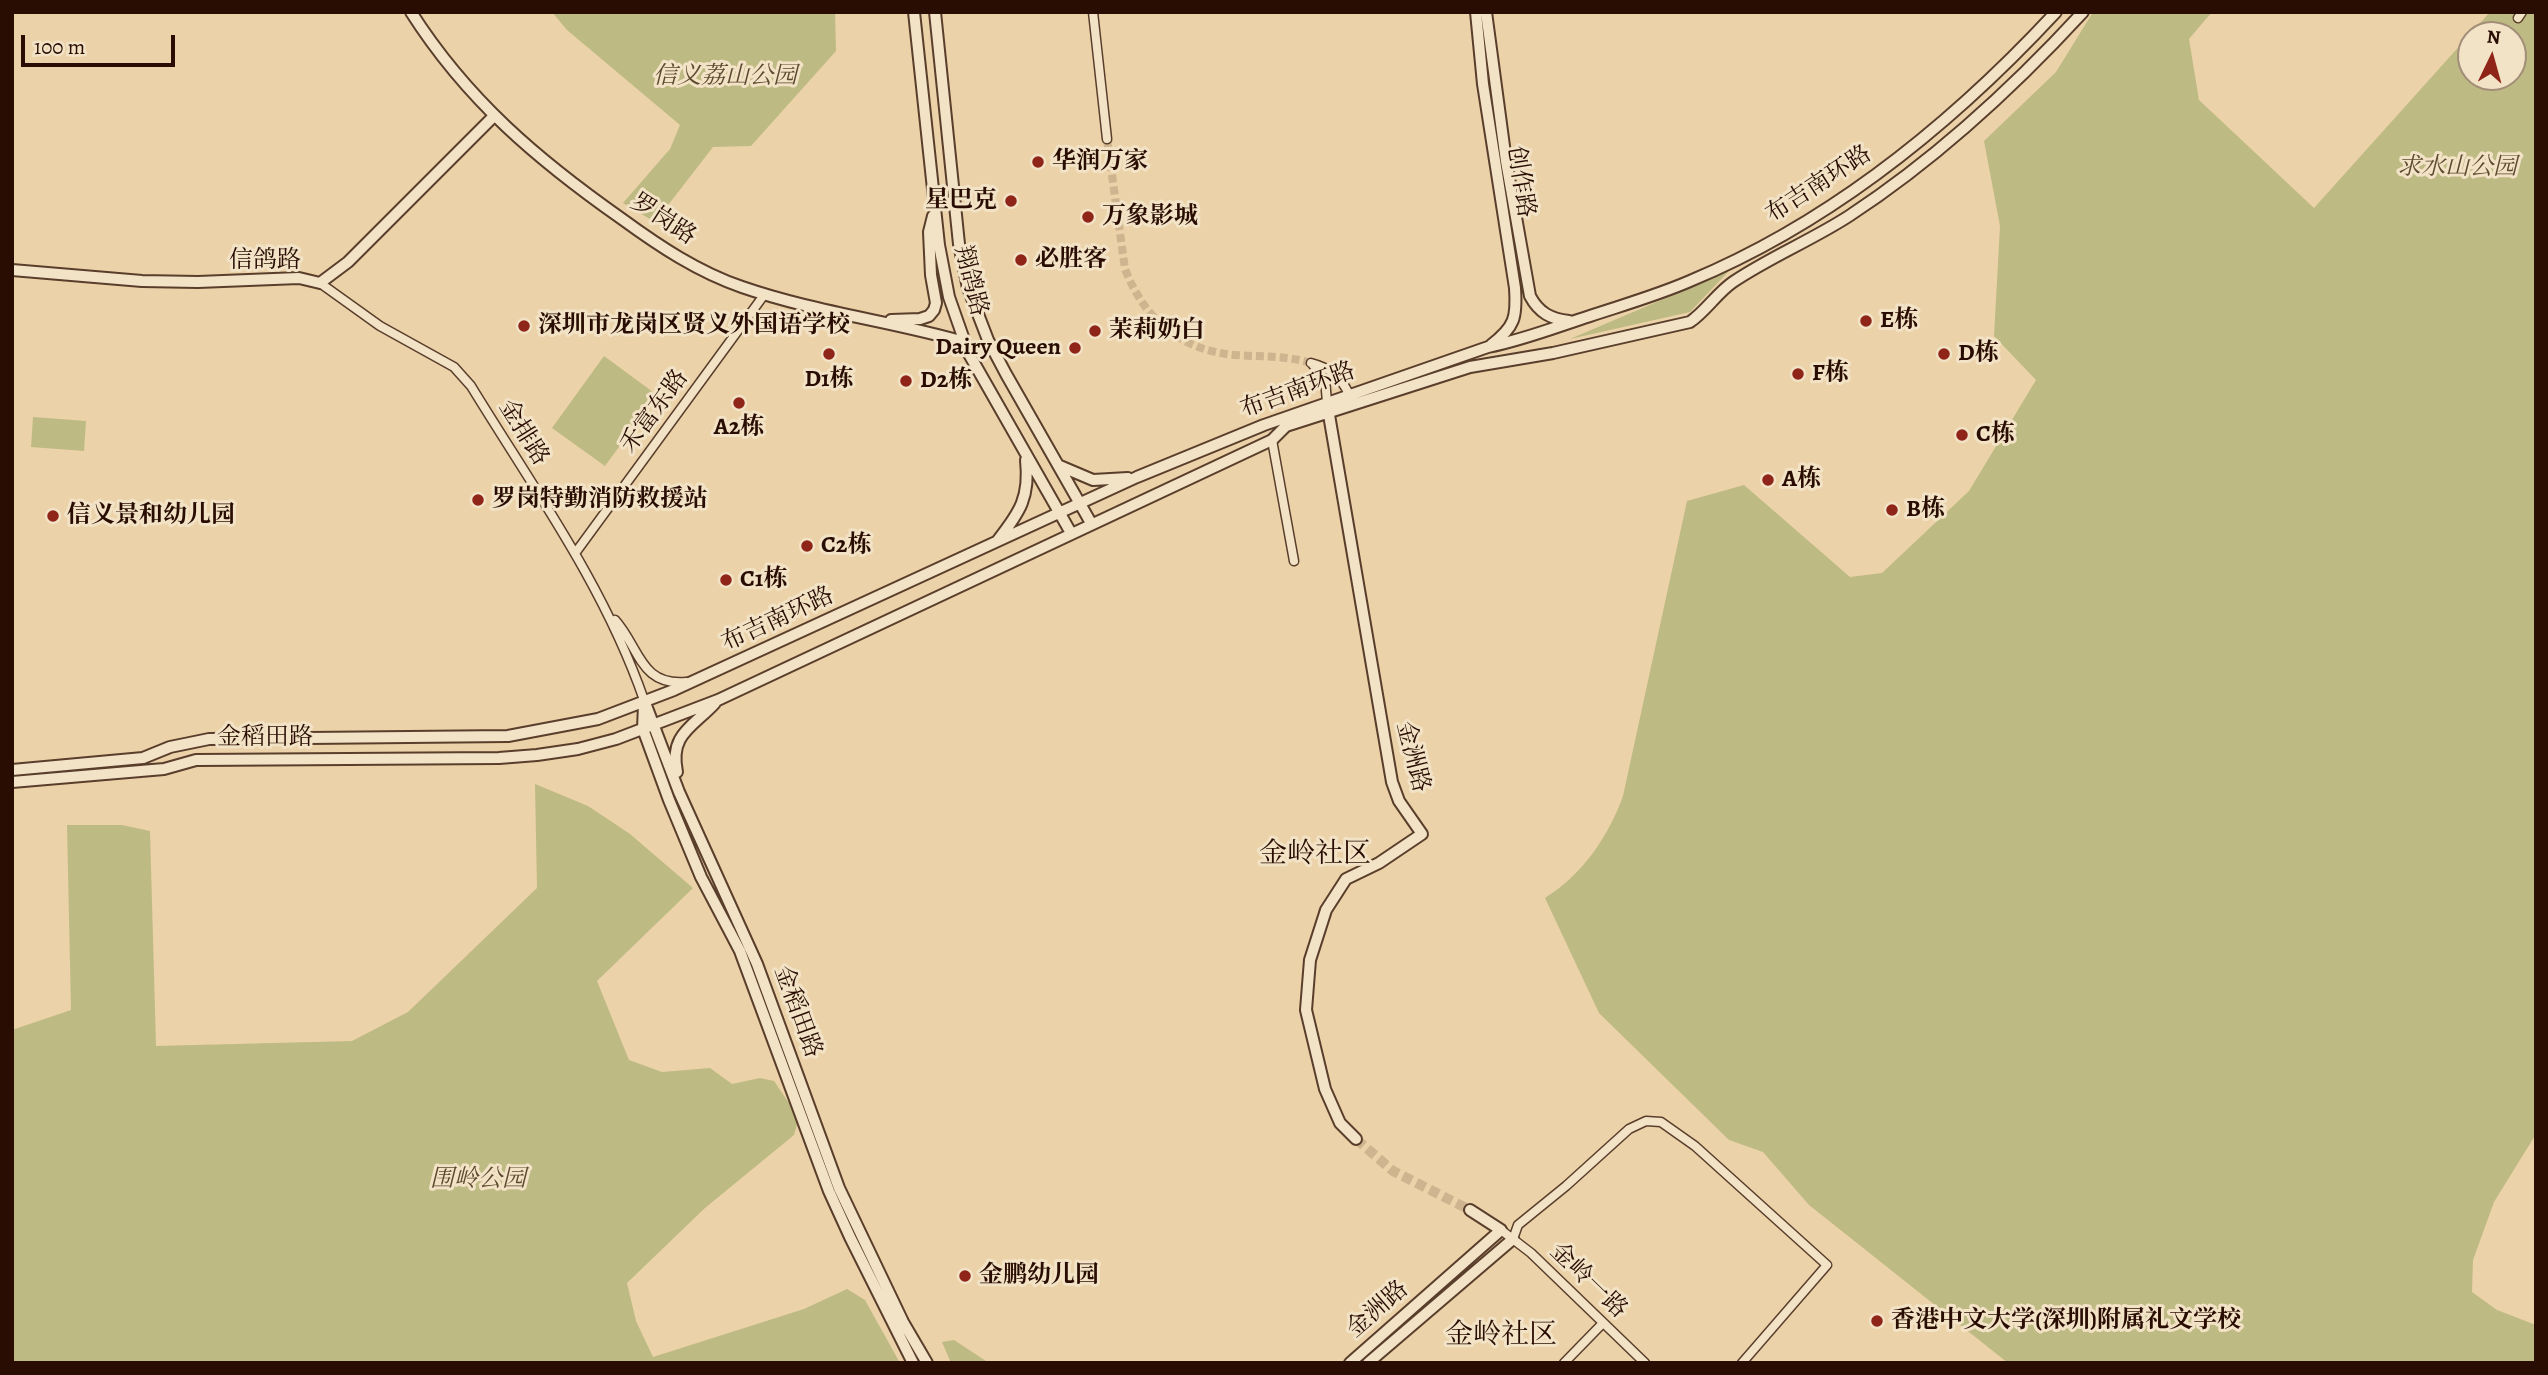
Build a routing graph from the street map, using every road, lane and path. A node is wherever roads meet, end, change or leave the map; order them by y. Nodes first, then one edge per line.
1 (411, 12) edge
2 (914, 12) edge
3 (935, 12) edge
4 (1093, 12) edge
5 (1476, 12) edge
6 (1486, 12) edge
7 (2056, 12) edge
8 (2083, 12) edge
9 (1488, 83) junction
10 (493, 117) junction
11 (1107, 139) tunnel mouth
12 (935, 206) junction
13 (12, 270) edge
14 (320, 283) junction
15 (764, 295) junction
16 (876, 321) junction
17 (1575, 321) junction
18 (964, 342) junction
19 (1488, 346) junction
20 (1349, 394) junction
21 (1328, 408) junction
22 (1272, 440) junction
23 (1026, 454) junction
24 (1057, 464) junction
25 (1137, 477) junction
26 (1079, 504) junction
27 (1060, 513) junction
28 (1091, 523) junction
29 (1071, 533) junction
30 (995, 544) junction
31 (576, 552) junction
32 (1294, 561) dead end
33 (611, 616) junction
34 (696, 680) junction
35 (644, 700) junction
36 (718, 700) junction
37 (649, 728) junction
38 (509, 736) joint
39 (12, 771) edge
40 (12, 782) edge
41 (679, 792) junction
42 (1356, 1139) tunnel mouth
43 (1470, 1210) tunnel mouth
44 (1518, 1225) junction
45 (1501, 1230) junction
46 (1513, 1239) junction
47 (1602, 1323) junction
48 (913, 1363) edge
49 (926, 1363) edge
50 (1350, 1363) edge
51 (1368, 1363) edge
52 (1564, 1363) edge
53 (1645, 1363) edge
54 (1742, 1363) edge

1 - 10 street, 罗岗路
2 - 12 street, 翔鸽路
3 - 24 street, 翔鸽路
4 - 11 street
5 - 9 street, 创作路
6 - 9 street, 创作路
7 - 17 street, 布吉南环路
8 - 21 street, 布吉南环路
9 - 17 street, 创作路
9 - 19 street, 创作路
10 - 14 street, 信鸽路
10 - 15 street, 罗岗路
12 - 16 street
12 - 18 street, 翔鸽路
13 - 14 street, 信鸽路
14 - 31 street, 金排路
15 - 16 street, 罗岗路
15 - 31 street, 禾富东路
16 - 18 street, 罗岗路
17 - 19 street, 布吉南环路
18 - 23 street, 翔鸽路
19 - 20 street, 布吉南环路
20 - 21 street, 布吉南环路
20 - 21 street
21 - 22 street, 布吉南环路
21 - 25 street, 布吉南环路
21 - 42 street, 金洲路
22 - 28 street, 布吉南环路
22 - 32 street
23 - 27 street, 翔鸽路
23 - 30 street
24 - 25 street
24 - 26 street, 翔鸽路
25 - 26 street, 布吉南环路
26 - 27 street, 布吉南环路
26 - 28 street, 翔鸽路
27 - 29 street, 翔鸽路
27 - 30 street, 布吉南环路
28 - 29 street, 布吉南环路
29 - 36 street, 布吉南环路
30 - 34 street, 布吉南环路
31 - 33 street, 金排路
33 - 34 street
33 - 35 street, 金排路
34 - 35 street, 布吉南环路
35 - 37 street, 金稻田路
35 - 38 street, 布吉南环路
36 - 37 street, 布吉南环路
36 - 41 street
37 - 40 street, 金稻田路
37 - 41 street, 金稻田路
37 - 48 street, 金稻田路
38 - 39 street, 金稻田路
41 - 49 street, 金稻田路
43 - 45 street
44 - 45 street
44 - 46 street
44 - 54 street
45 - 46 street, 金岭一路
45 - 50 street, 金洲路
46 - 47 street, 金岭一路
46 - 51 street, 金洲路
47 - 52 street
47 - 53 street, 金岭一路

